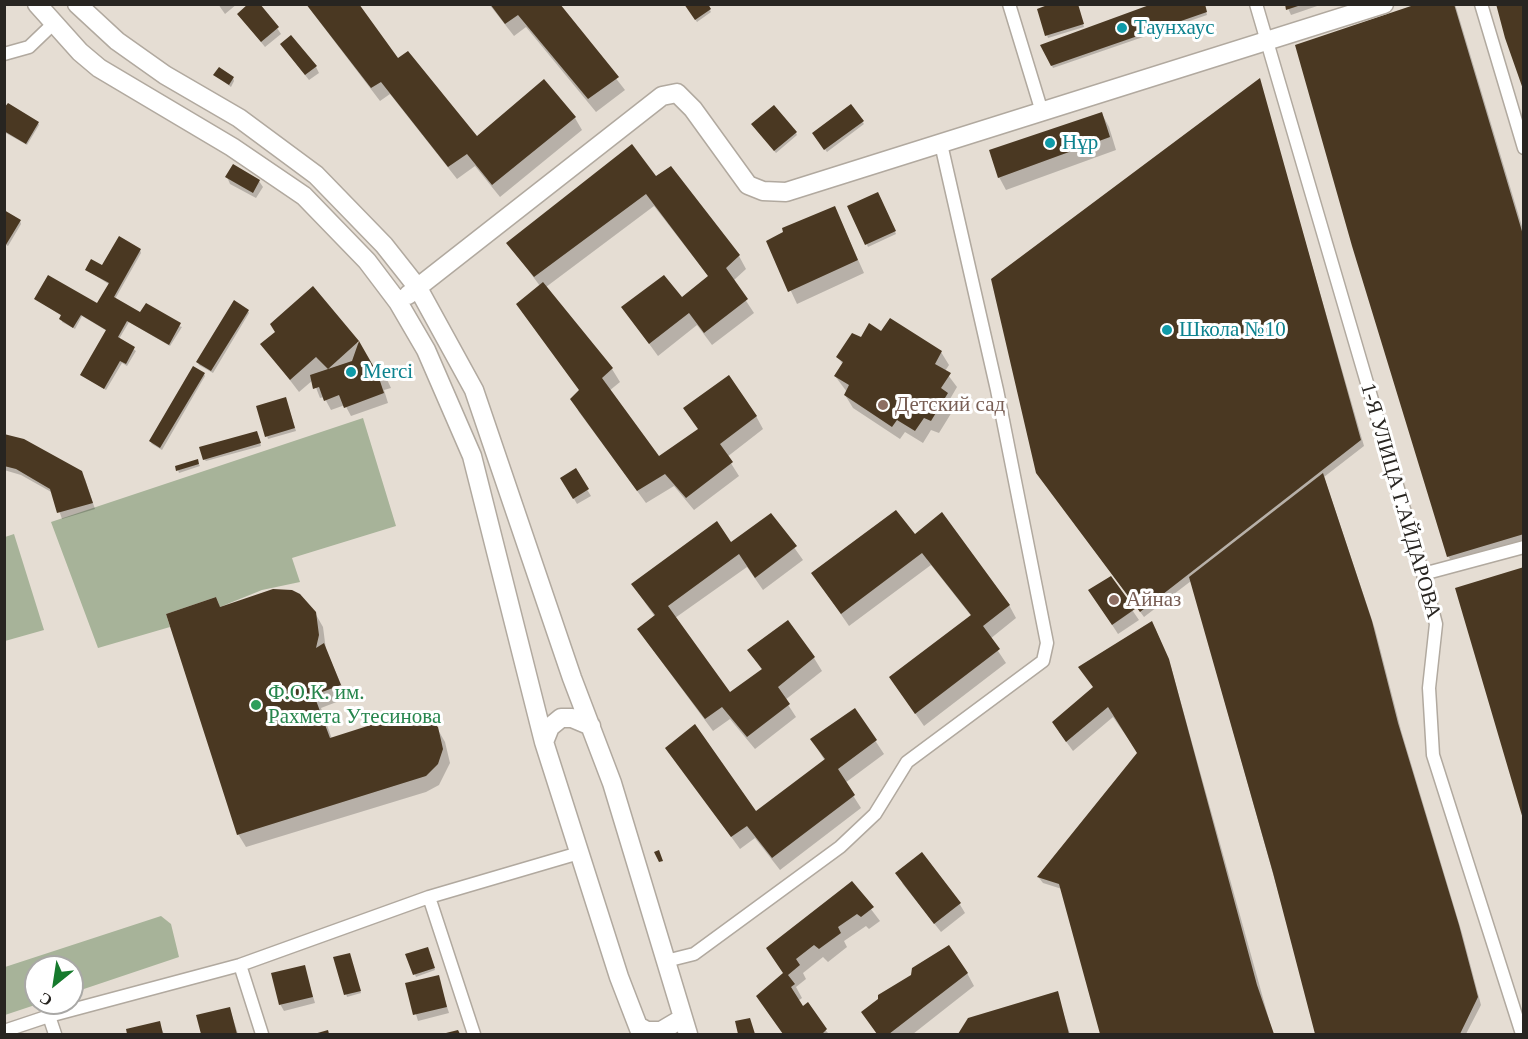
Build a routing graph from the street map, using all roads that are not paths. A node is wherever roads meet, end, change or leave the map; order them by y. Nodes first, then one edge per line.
1 (37, 4) edge
2 (77, 4) edge
3 (1009, 4) edge
4 (1256, 4) edge
5 (1384, 4) edge
6 (1481, 4) edge
7 (53, 24) junction
8 (1267, 41) junction
9 (4, 54) edge
10 (1042, 112) junction
11 (941, 144) junction
12 (1524, 148) edge
13 (418, 288) junction
14 (398, 302) junction
15 (1524, 547) edge
16 (1423, 574) junction
17 (591, 726) junction
18 (544, 741) junction
19 (579, 853) junction
20 (429, 897) junction
21 (666, 961) junction
22 (240, 965) junction
23 (49, 1016) junction
24 (686, 1026) edge
25 (640, 1030) edge
26 (4, 1031) edge
27 (55, 1035) edge
28 (262, 1035) edge
29 (474, 1035) edge
30 (1522, 1035) edge

1 - 7 street
2 - 13 street
3 - 10 street
4 - 8 street, 1-Я УЛИЦА Г.АЙДАРОВА
5 - 8 street
6 - 12 street
7 - 9 street
7 - 14 street
8 - 10 street
8 - 16 street, 1-Я УЛИЦА Г.АЙДАРОВА
10 - 11 street
11 - 13 street
11 - 21 street
13 - 14 street
13 - 17 street
14 - 18 street
15 - 16 street
16 - 30 street, 1-Я УЛИЦА Г.АЙДАРОВА
17 - 18 street
17 - 21 street
18 - 19 street
19 - 20 street
19 - 25 street
20 - 22 street
20 - 29 street
21 - 24 street
22 - 23 street
22 - 28 street
23 - 26 street
23 - 27 street
24 - 25 street

